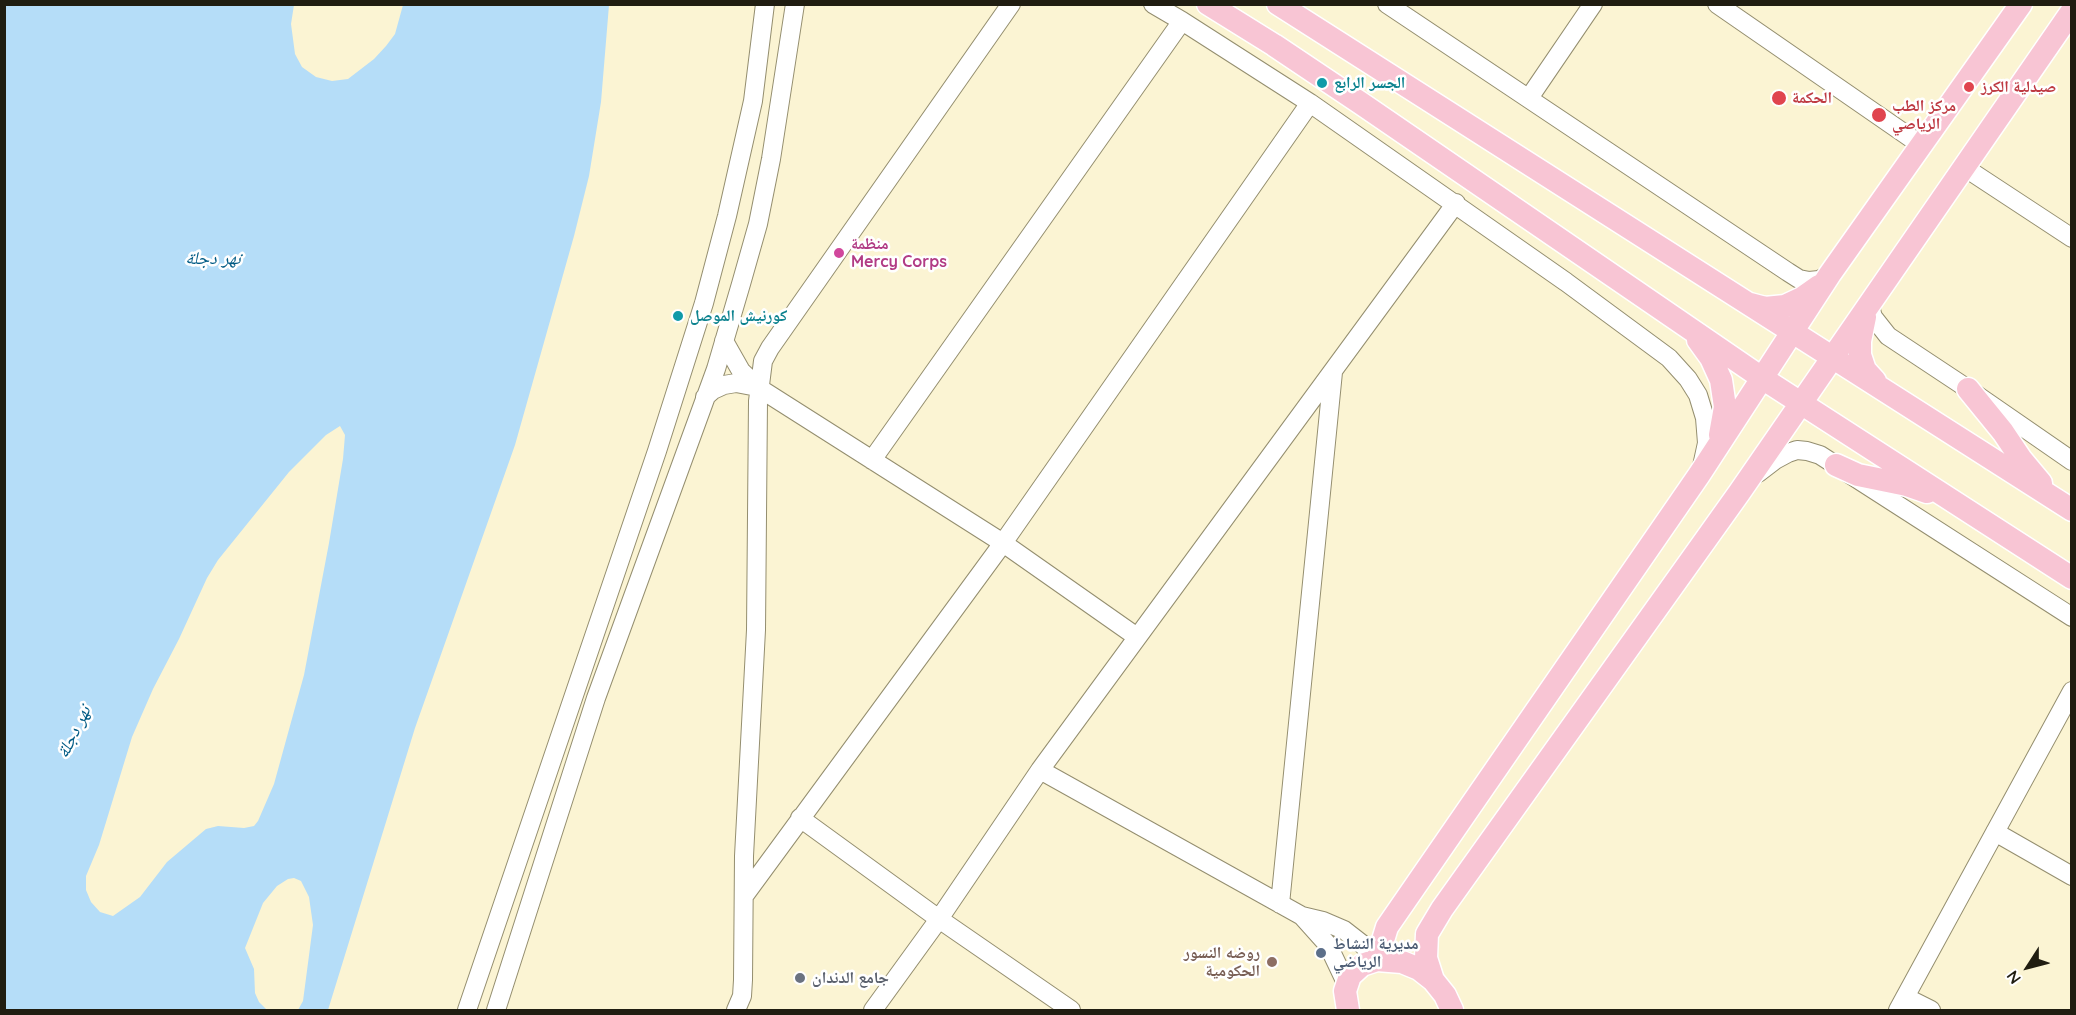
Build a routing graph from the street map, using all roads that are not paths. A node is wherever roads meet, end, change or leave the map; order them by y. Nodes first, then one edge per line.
1 (765, 4) edge
2 (795, 4) edge
3 (1011, 4) edge
4 (1153, 4) edge
5 (1208, 4) edge
6 (1278, 4) edge
7 (1387, 4) edge
8 (1593, 4) edge
9 (1717, 4) edge
10 (2021, 4) edge
11 (2070, 15) edge
12 (1182, 21) junction
13 (1529, 98) junction
14 (1310, 103) junction
15 (1922, 145) junction
16 (1964, 167) junction
17 (1456, 203) junction
18 (2072, 238) edge
19 (1830, 274) junction
20 (1738, 299) junction
21 (1872, 300) junction
22 (1675, 319) junction
23 (1792, 332) junction
24 (724, 341) junction
25 (1832, 357) junction
26 (1333, 370) junction
27 (1762, 378) junction
28 (759, 388) junction
29 (1968, 389) junction
30 (705, 397) junction
31 (1899, 401) junction
32 (1801, 404) junction
33 (1713, 453) junction
34 (872, 460) junction
35 (2072, 461) edge
36 (1836, 465) junction
37 (1696, 479) junction
38 (1745, 484) junction
39 (1954, 501) junction
40 (2072, 510) edge
41 (1003, 543) junction
42 (2070, 578) edge
43 (2072, 617) edge
44 (1137, 637) junction
45 (2072, 691) edge
46 (1040, 770) junction
47 (800, 818) junction
48 (1995, 832) junction
49 (2072, 876) edge
50 (744, 896) junction
51 (1280, 904) junction
52 (1302, 916) junction
53 (939, 919) junction
54 (1377, 960) junction
55 (1433, 980) junction
56 (1347, 995) edge
57 (1901, 1004) edge
58 (467, 1011) edge
59 (496, 1011) edge
60 (736, 1011) edge
61 (873, 1011) edge
62 (1071, 1011) edge
63 (1332, 1011) edge
64 (1452, 1011) edge
65 (1930, 1011) edge

1 - 58 street
2 - 24 street
3 - 28 street
4 - 12 street
5 - 22 main road
6 - 20 main road
7 - 13 street
8 - 13 street
9 - 15 street
10 - 15 main road
11 - 16 main road
12 - 14 street
12 - 34 street
13 - 19 street
14 - 17 street
14 - 41 street
15 - 19 main road
16 - 18 street
16 - 21 main road
17 - 26 street
17 - 37 street
19 - 20 main road
19 - 23 main road
20 - 23 main road
21 - 25 main road
21 - 29 street
21 - 31 main road
22 - 27 main road
22 - 33 main road
23 - 25 main road
23 - 27 main road
24 - 28 street
24 - 30 street
25 - 31 main road
25 - 32 main road
26 - 44 street
26 - 51 street
27 - 32 main road
27 - 33 main road
28 - 30 street
28 - 34 street
28 - 50 street
29 - 35 street
29 - 40 main road
30 - 59 street
31 - 40 main road
32 - 38 main road
32 - 39 main road
33 - 37 main road
34 - 41 street
36 - 38 street
36 - 39 main road
36 - 43 street
37 - 54 main road
38 - 55 main road
39 - 42 main road
41 - 44 street
41 - 47 street
44 - 46 street
45 - 48 street
46 - 51 street
46 - 53 street
47 - 50 street
47 - 53 street
48 - 49 street
48 - 57 street
50 - 60 street
51 - 52 street
52 - 54 street
52 - 56 street
53 - 61 street
53 - 62 street
54 - 55 main road
54 - 56 main road
55 - 64 main road
56 - 63 main road
57 - 65 street

